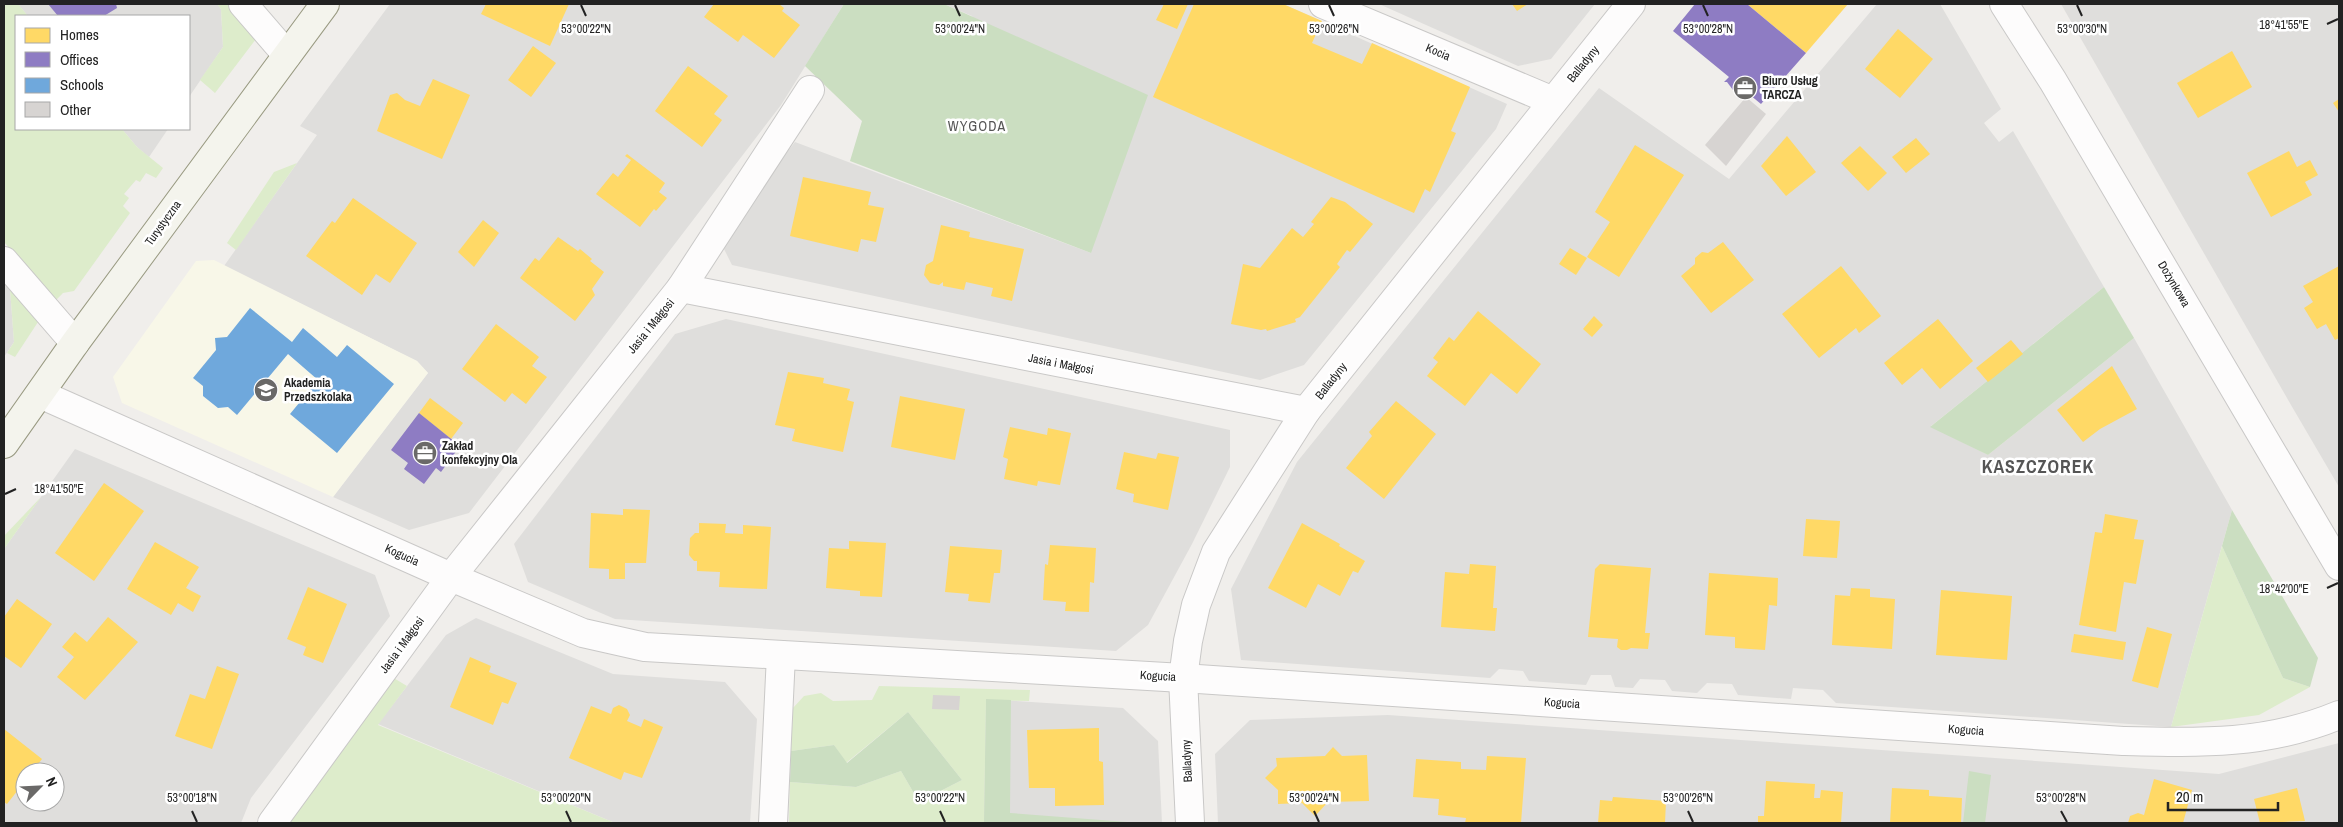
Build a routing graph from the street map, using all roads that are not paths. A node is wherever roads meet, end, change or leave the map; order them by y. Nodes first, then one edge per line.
1 (243, 4) edge
2 (325, 4) edge
3 (1323, 4) edge
4 (1631, 4) edge
5 (2004, 4) edge
6 (287, 55) junction
7 (810, 90) dead end
8 (1553, 101) junction
9 (4, 261) edge
10 (681, 288) junction
11 (75, 343) junction
12 (40, 394) junction
13 (1306, 412) junction
14 (4, 444) edge
15 (2339, 566) edge
16 (451, 577) junction
17 (781, 655) junction
18 (1183, 678) junction
19 (2339, 715) edge
20 (272, 823) edge
21 (773, 823) edge
22 (1190, 823) edge

1 - 6 street
2 - 6 main road, Turystyczna
3 - 8 street, Kocia
4 - 8 street, Balladyny
5 - 15 street, Dożynkowa
6 - 11 main road, Turystyczna
7 - 10 street
8 - 13 street, Balladyny
9 - 11 street
10 - 13 street, Jasia i Małgosi
10 - 16 street, Jasia i Małgosi
11 - 12 main road, Turystyczna
12 - 14 main road, Turystyczna
12 - 16 street, Kogucia
13 - 18 street, Balladyny
16 - 17 street, Kogucia
16 - 20 street, Jasia i Małgosi
17 - 18 street, Kogucia
17 - 21 street
18 - 19 street, Kogucia
18 - 22 street, Balladyny

